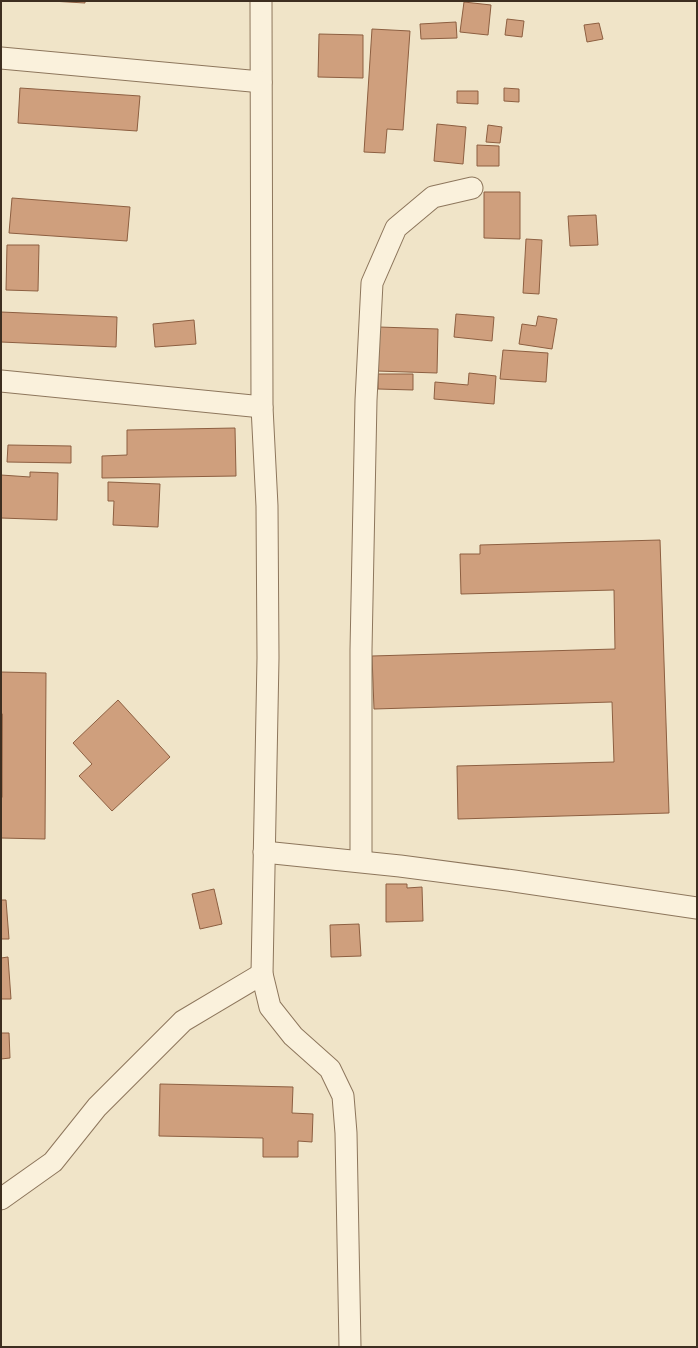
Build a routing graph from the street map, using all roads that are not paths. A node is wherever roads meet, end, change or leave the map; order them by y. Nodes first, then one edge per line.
1 (261, 1) edge
2 (1, 58) edge
3 (261, 82) junction
4 (472, 188) dead end
5 (1, 381) edge
6 (262, 407) junction
7 (264, 852) junction
8 (361, 861) junction
9 (697, 908) edge
10 (262, 974) junction
11 (1, 1200) edge
12 (350, 1347) edge

1 - 3 street
2 - 3 street
3 - 6 street
4 - 8 street
5 - 6 street
6 - 7 street
7 - 8 street
7 - 10 street
8 - 9 street
10 - 11 street
10 - 12 street

